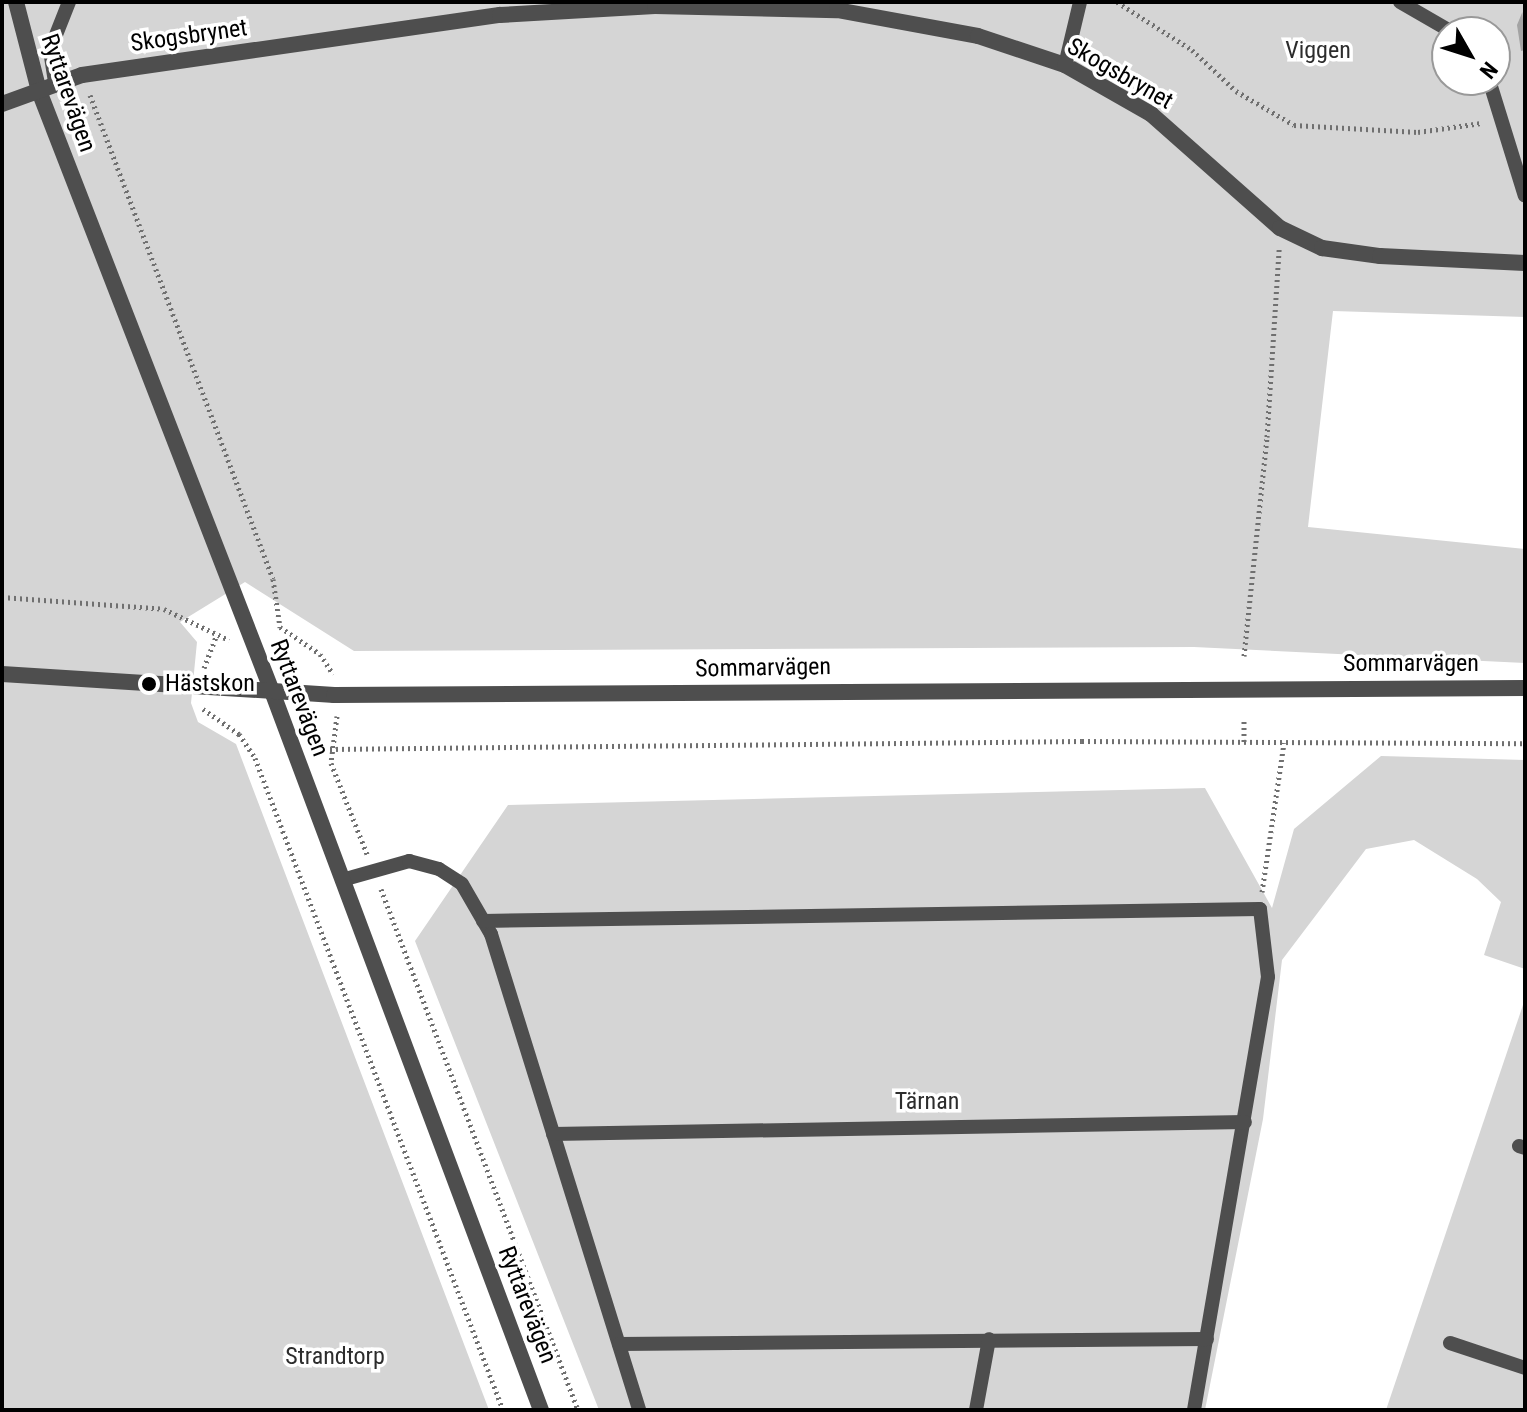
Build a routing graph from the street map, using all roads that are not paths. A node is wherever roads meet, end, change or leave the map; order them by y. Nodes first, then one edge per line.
1 (16, 2) edge
2 (69, 2) edge
3 (1080, 2) edge
4 (1400, 2) edge
5 (1431, 20) edge
6 (1065, 65) junction
7 (55, 82) junction
8 (39, 91) junction
9 (1493, 96) edge
10 (2, 104) edge
11 (1525, 196) edge
12 (1525, 263) edge
13 (2, 674) edge
14 (1525, 688) edge
15 (273, 694) junction
16 (342, 880) junction
17 (483, 921) junction
18 (1245, 1122) junction
19 (553, 1134) junction
20 (989, 1339) junction
21 (1207, 1339) junction
22 (1450, 1343) dead end
23 (619, 1344) junction
24 (1525, 1368) edge
25 (541, 1410) edge
26 (639, 1410) edge
27 (976, 1410) edge
28 (1194, 1410) edge

1 - 8 street, Ryttarevägen
2 - 7 lane
3 - 6 lane
4 - 5 lane
6 - 7 street, Skogsbrynet
6 - 12 street, Skogsbrynet
7 - 8 street, Skogsbrynet
8 - 10 street, Skogsbrynet
8 - 15 street, Ryttarevägen
9 - 11 lane
13 - 15 street, Sommarvägen
14 - 15 street, Sommarvägen
15 - 16 street, Ryttarevägen
16 - 17 lane
16 - 25 street, Ryttarevägen
17 - 18 lane
17 - 19 lane
18 - 19 lane
18 - 21 lane
19 - 23 lane
20 - 21 lane
20 - 23 lane
20 - 27 lane
21 - 28 lane
22 - 24 lane
23 - 26 lane

